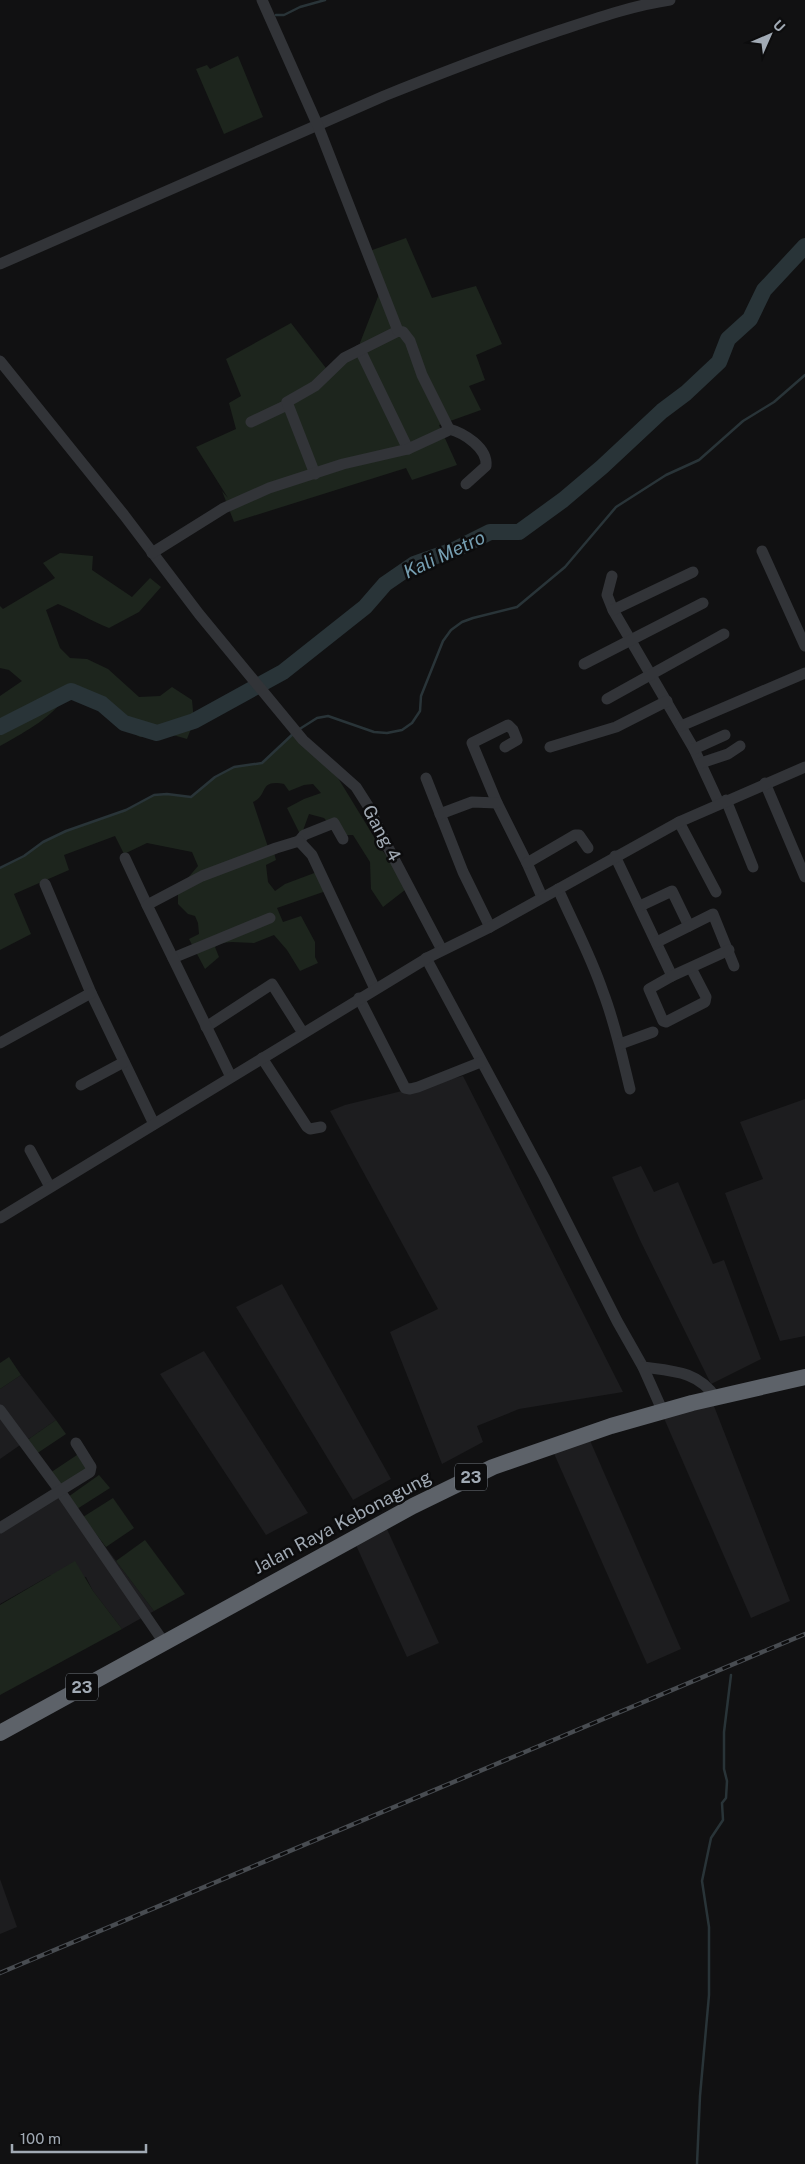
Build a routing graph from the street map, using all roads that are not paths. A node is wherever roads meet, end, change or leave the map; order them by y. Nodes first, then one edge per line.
1 (262, 0) edge
2 (670, 0) edge
3 (318, 126) junction
4 (0, 264) edge
5 (398, 331) junction
6 (360, 350) junction
7 (0, 361) edge
8 (287, 405) junction
9 (251, 422) dead end
10 (449, 429) junction
11 (408, 449) junction
12 (315, 474) junction
13 (466, 484) dead end
14 (762, 551) dead end
15 (152, 552) junction
16 (693, 572) dead end
17 (612, 576) dead end
18 (703, 603) dead end
19 (613, 610) junction
20 (800, 620) edge
21 (724, 634) dead end
22 (630, 641) junction
23 (805, 646) edge
24 (584, 664) dead end
25 (805, 673) edge
26 (652, 674) junction
27 (607, 699) dead end
28 (667, 701) junction
29 (681, 726) junction
30 (725, 735) dead end
31 (740, 746) dead end
32 (505, 747) dead end
33 (550, 747) dead end
34 (694, 749) junction
35 (701, 762) junction
36 (805, 767) edge
37 (426, 778) dead end
38 (765, 783) junction
39 (723, 801) junction
40 (497, 803) junction
41 (440, 814) junction
42 (679, 822) junction
43 (342, 839) dead end
44 (299, 841) junction
45 (588, 848) dead end
46 (615, 856) junction
47 (125, 858) dead end
48 (527, 863) junction
49 (753, 867) dead end
50 (805, 877) edge
51 (45, 884) dead end
52 (558, 889) junction
53 (716, 892) dead end
54 (542, 897) junction
55 (147, 905) junction
56 (640, 906) junction
57 (270, 918) dead end
58 (689, 926) junction
59 (490, 928) junction
60 (657, 942) junction
61 (729, 950) junction
62 (434, 954) junction
63 (173, 958) junction
64 (734, 966) dead end
65 (692, 968) junction
66 (672, 976) junction
67 (375, 989) junction
68 (91, 993) junction
69 (359, 998) junction
70 (206, 1027) junction
71 (304, 1032) junction
72 (652, 1032) dead end
73 (0, 1043) edge
74 (620, 1044) junction
75 (262, 1058) junction
76 (124, 1062) junction
77 (481, 1062) junction
78 (231, 1077) junction
79 (81, 1085) dead end
80 (630, 1089) dead end
81 (154, 1124) junction
82 (321, 1127) dead end
83 (30, 1150) dead end
84 (50, 1187) junction
85 (0, 1218) edge
86 (643, 1367) junction
87 (805, 1377) edge
88 (716, 1398) junction
89 (0, 1410) edge
90 (663, 1412) junction
91 (76, 1442) dead end
92 (60, 1491) junction
93 (0, 1528) edge
94 (165, 1644) junction
95 (0, 1733) edge

1 - 3 street
2 - 3 street
3 - 4 street
3 - 5 street
5 - 6 street
5 - 10 street
6 - 8 street
6 - 11 street
7 - 15 street, Gang 4
8 - 9 street
8 - 12 street
10 - 11 street
10 - 13 street
11 - 12 street
12 - 15 street
14 - 20 street
15 - 62 street, Gang 4
16 - 19 street
17 - 19 street
18 - 22 street
19 - 22 street
20 - 23 street
21 - 26 street
22 - 24 street
22 - 26 street
25 - 29 street
26 - 27 street
26 - 28 street
28 - 29 street
28 - 33 street
29 - 34 street
30 - 34 street
31 - 35 street
32 - 40 street
34 - 35 street
35 - 39 street
36 - 38 street
37 - 41 street
38 - 39 street
38 - 50 street
39 - 42 street
39 - 49 street
40 - 41 street
40 - 48 street
41 - 59 street
42 - 46 street
42 - 53 street
43 - 44 street
44 - 55 street
44 - 67 street
45 - 48 street
46 - 52 street
46 - 56 street
47 - 55 street
48 - 54 street
51 - 68 street
52 - 54 street
52 - 74 street
54 - 59 street
55 - 63 street
56 - 58 street
56 - 60 street
57 - 63 street
58 - 60 street
58 - 61 street
59 - 62 street
60 - 66 street
61 - 64 street
61 - 65 street
62 - 67 street
62 - 77 street, Gang 4
63 - 70 street
65 - 66 street
65 - 66 street
67 - 69 street
68 - 73 street
68 - 76 street
69 - 71 street
69 - 77 street
70 - 71 street
70 - 78 street
71 - 75 street
72 - 74 street
74 - 80 street
75 - 78 street
75 - 82 street
76 - 79 street
76 - 81 street
77 - 86 street, Gang 4
78 - 81 street
81 - 84 street
83 - 84 street
84 - 85 street
86 - 88 street
86 - 90 street, Gang 4
87 - 88 highway, Jalan Raya Kebonagung / 23
88 - 90 highway, Jalan Raya Kebonagung / 23
89 - 92 street
90 - 94 highway, Jalan Raya Kebonagung / 23
91 - 92 street
92 - 93 street
92 - 94 street
94 - 95 highway, 23

